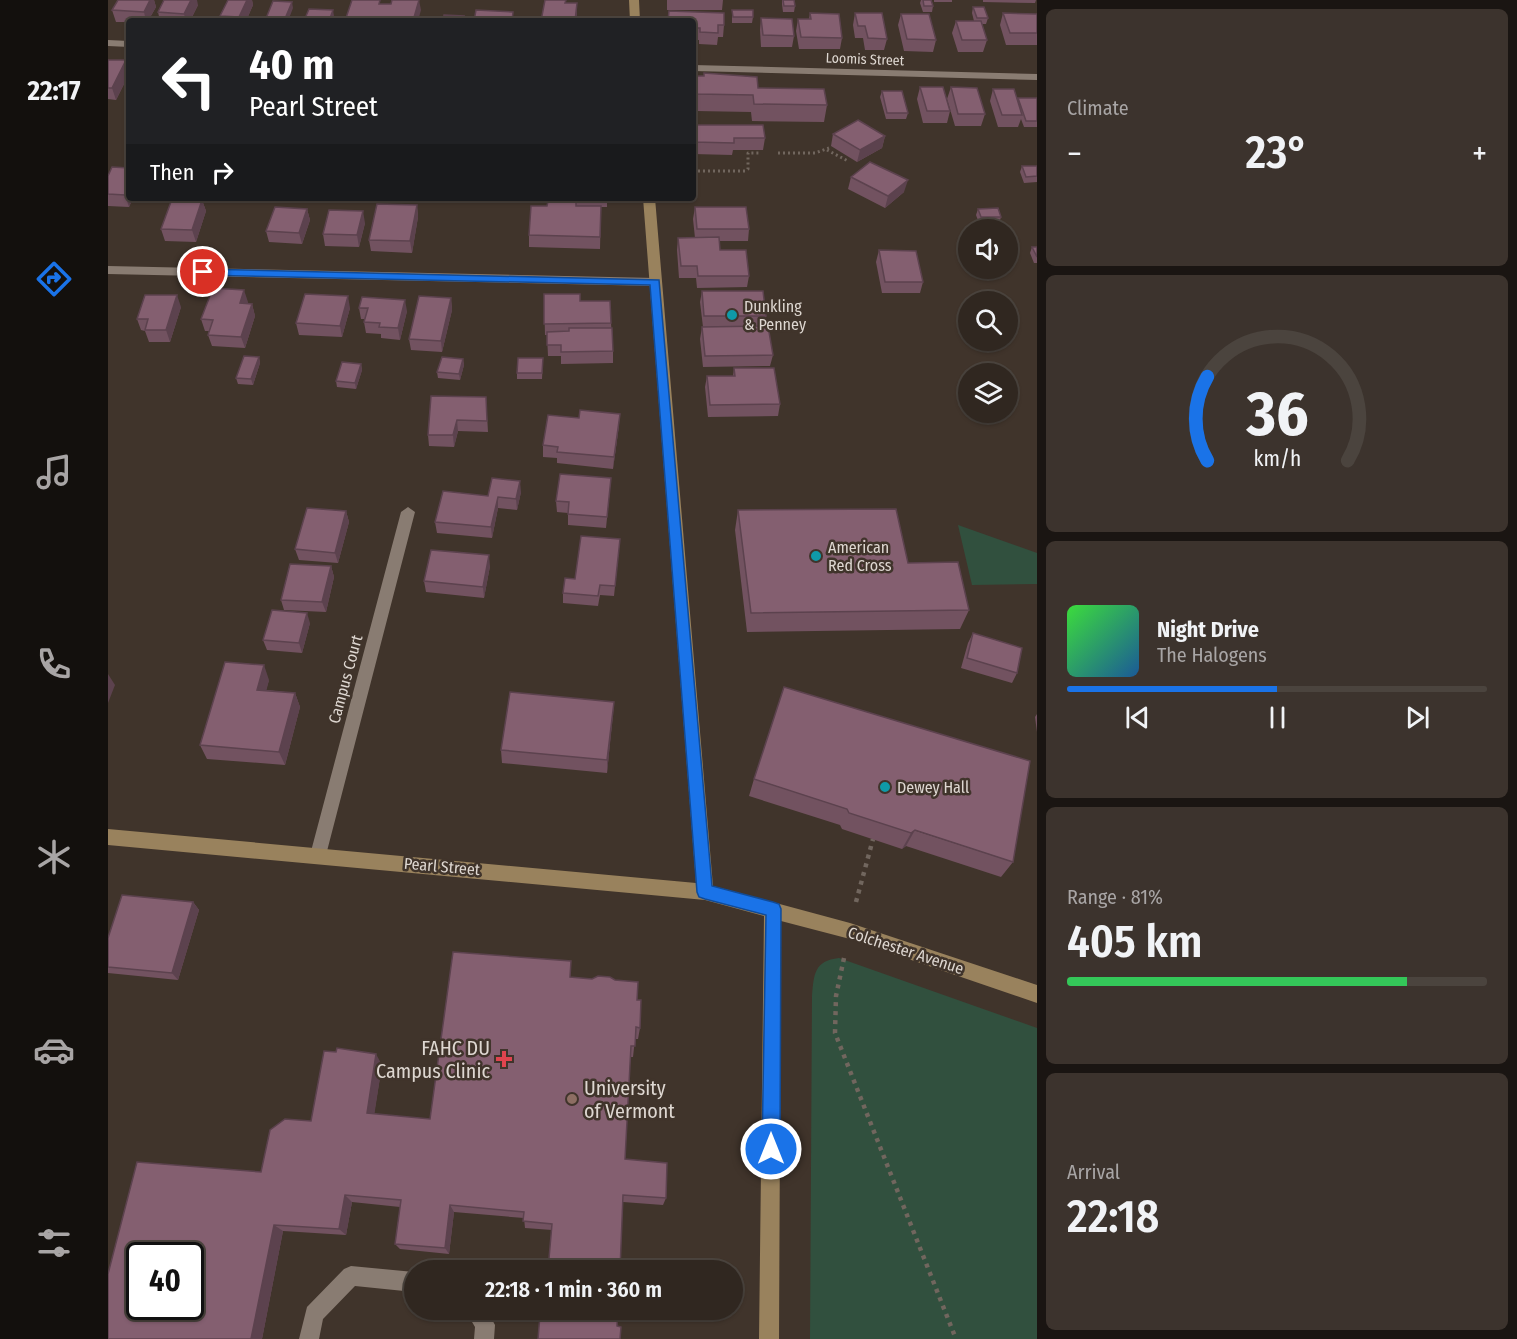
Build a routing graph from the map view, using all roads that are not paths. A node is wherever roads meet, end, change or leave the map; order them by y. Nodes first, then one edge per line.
1 (634, 0) edge
2 (635, 18) edge
3 (108, 43) edge
4 (126, 44) edge
5 (696, 68) edge
6 (1037, 77) edge
7 (649, 201) edge
8 (108, 270) edge
9 (655, 282) junction
10 (408, 512) dead end
11 (108, 837) edge
12 (318, 855) junction
13 (705, 892) junction
14 (773, 909) junction
15 (1037, 994) edge
16 (404, 1281) edge
17 (482, 1320) edge
18 (309, 1339) edge
19 (484, 1339) edge
20 (769, 1339) edge

1 - 2 street
3 - 4 street
5 - 6 street, Loomis Street
7 - 9 street
8 - 9 street
9 - 13 street
10 - 12 street, Campus Court
11 - 12 street, Pearl Street
12 - 13 street, Pearl Street
13 - 14 street, Pearl Street
14 - 15 street, Colchester Avenue
14 - 20 street
16 - 18 street
17 - 19 street

